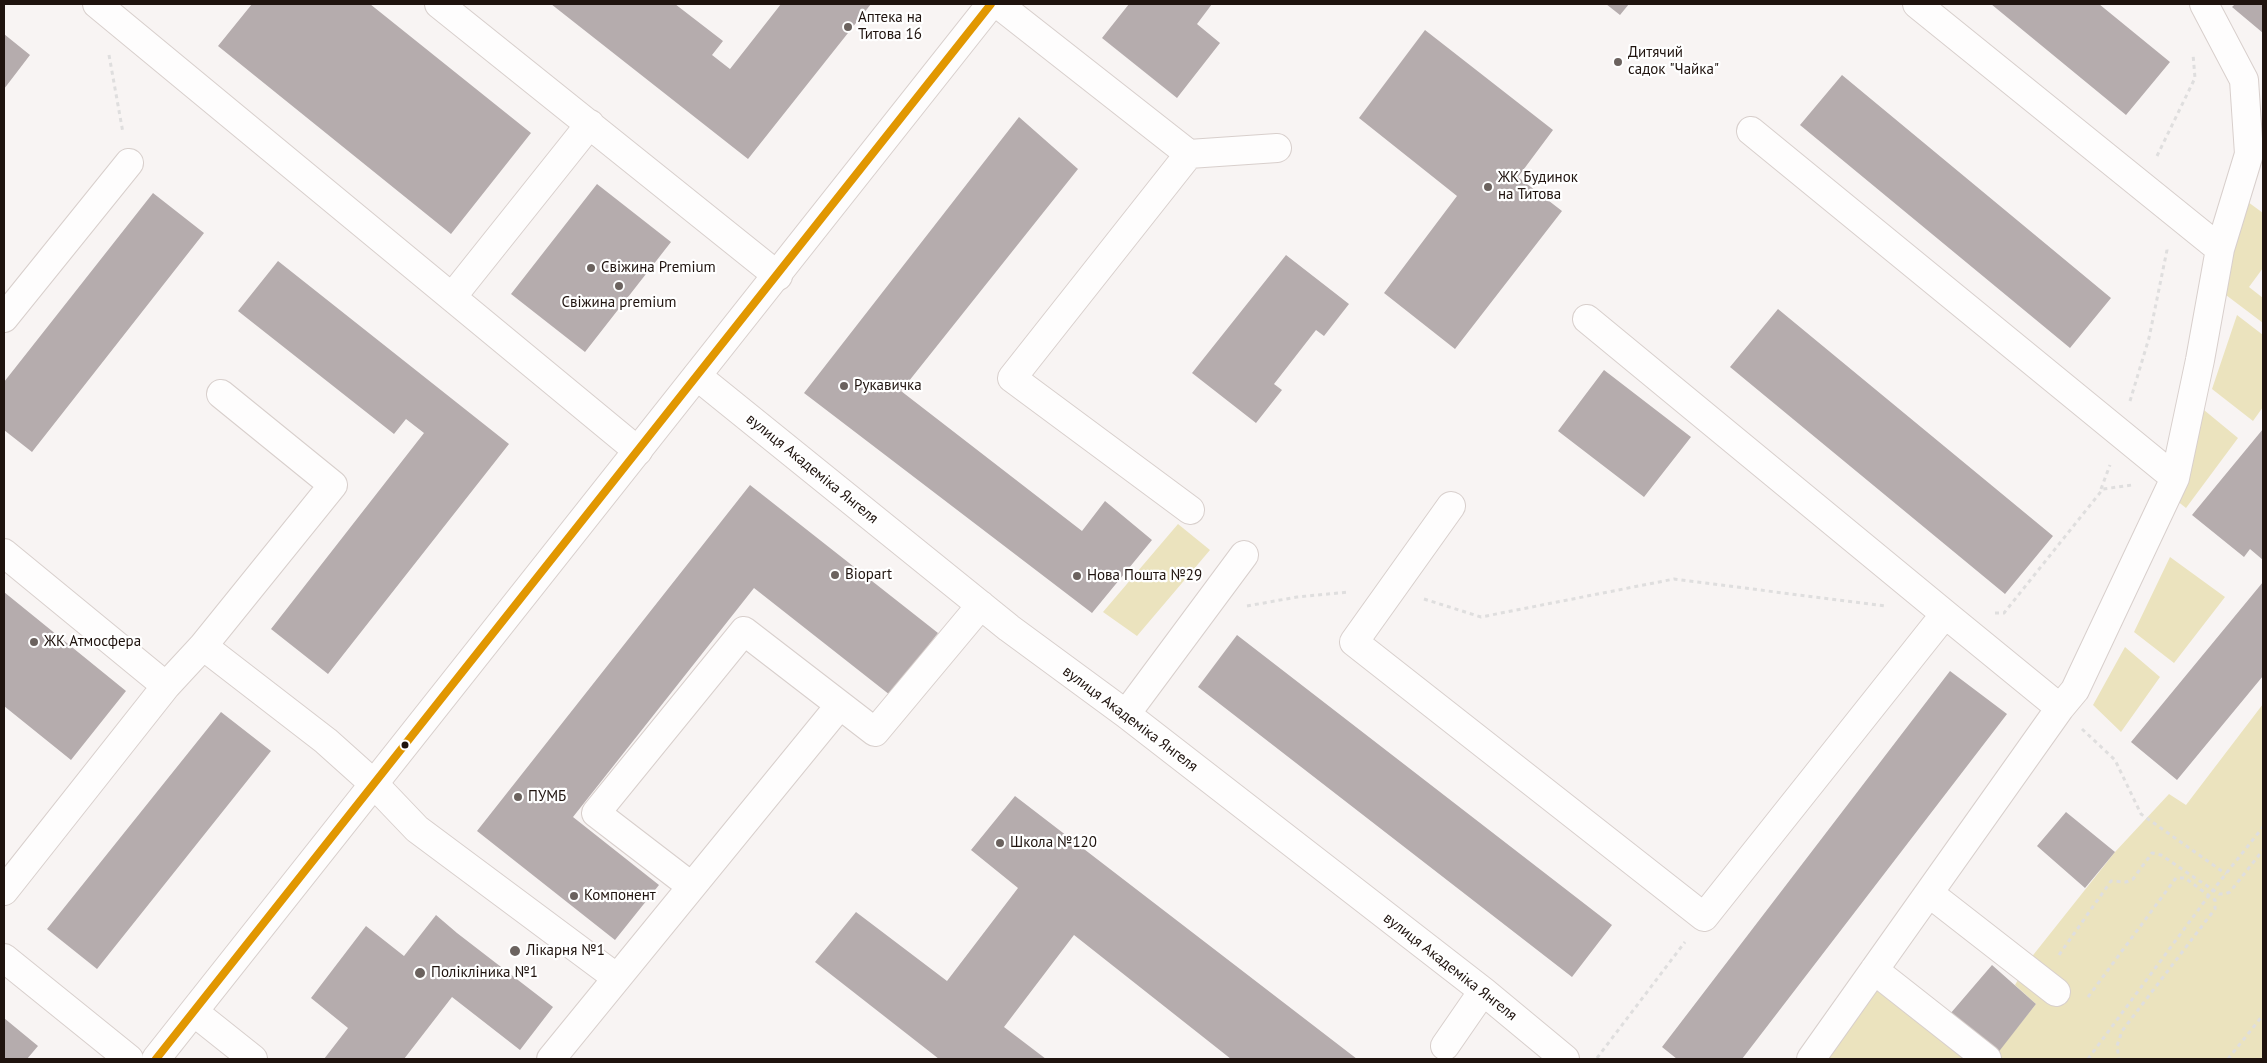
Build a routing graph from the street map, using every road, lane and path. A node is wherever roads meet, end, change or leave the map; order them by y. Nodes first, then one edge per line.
1 (440, 4) edge
2 (991, 4) edge
3 (998, 4) edge
4 (1917, 4) edge
5 (2204, 4) edge
6 (98, 5) edge
7 (2193, 50) dead end
8 (2254, 87) edge
9 (590, 124) junction
10 (1751, 130) dead end
11 (1277, 148) dead end
12 (1189, 154) junction
13 (2263, 160) edge
14 (129, 163) joint
15 (2240, 183) junction
16 (2145, 189) junction
17 (2164, 242) dead end
18 (2220, 249) junction
19 (778, 276) junction
20 (452, 297) junction
21 (4, 318) edge
22 (1586, 319) dead end
23 (697, 376) junction
24 (221, 394) dead end
25 (2121, 434) junction
26 (638, 451) junction
27 (2175, 478) junction
28 (2100, 493) dead end
29 (1451, 506) dead end
30 (1190, 510) dead end
31 (4, 553) edge
32 (1244, 555) dead end
33 (1674, 579) dead end
34 (1392, 588) junction
35 (980, 605) junction
36 (1202, 614) junction
37 (1945, 614) junction
38 (212, 653) junction
39 (166, 686) junction
40 (840, 705) junction
41 (2060, 708) junction
42 (1126, 714) junction
43 (374, 784) junction
44 (2263, 827) edge
45 (2263, 850) edge
46 (2226, 874) junction
47 (691, 886) junction
48 (2213, 890) junction
49 (4, 891) edge
50 (1929, 893) junction
51 (2210, 895) junction
52 (1704, 917) junction
53 (4, 958) edge
54 (2060, 961) dead end
55 (1874, 970) junction
56 (617, 978) junction
57 (1484, 991) junction
58 (2056, 992) dead end
59 (2086, 1001) dead end
60 (194, 1012) junction
61 (2263, 1015) edge
62 (1445, 1046) dead end
63 (128, 1059) edge
64 (156, 1059) edge
65 (253, 1059) edge
66 (551, 1059) edge
67 (1565, 1059) edge
68 (1596, 1059) edge
69 (1811, 1059) edge
70 (1987, 1059) edge
71 (2088, 1059) edge
72 (2119, 1059) edge
73 (2228, 1059) edge

1 - 9 main road
2 - 19 main road
3 - 12 main road
4 - 16 main road
5 - 8 main road
6 - 14 path
6 - 20 main road
7 - 16 path
8 - 15 main road
9 - 19 main road
9 - 20 main road
10 - 25 main road
11 - 12 main road
12 - 30 main road
13 - 15 main road
14 - 21 main road
15 - 18 main road
16 - 18 main road
17 - 25 path
18 - 27 main road
19 - 23 main road
20 - 26 main road
22 - 37 main road
23 - 26 main road
23 - 35 main road, вулиця Академіка Янгеля
24 - 38 main road
25 - 27 main road
25 - 28 path
26 - 43 main road
27 - 41 main road
29 - 34 main road
31 - 39 main road
32 - 36 main road
33 - 34 path
34 - 36 path
34 - 52 main road
35 - 40 main road
35 - 42 main road, вулиця Академіка Янгеля
36 - 42 main road
37 - 41 main road
37 - 52 main road
38 - 39 main road
38 - 43 main road
39 - 49 main road
40 - 47 main road
40 - 47 main road
41 - 46 path
41 - 50 main road
42 - 57 main road, вулиця Академіка Янгеля
43 - 56 main road
43 - 60 main road
44 - 46 path
45 - 48 path
46 - 48 path
47 - 56 main road
48 - 51 path
48 - 54 path
50 - 55 main road
50 - 58 main road
51 - 59 path
51 - 71 path
51 - 72 path
52 - 68 path
53 - 63 main road
55 - 69 main road
55 - 70 main road
56 - 66 main road
57 - 62 main road
57 - 67 main road, вулиця Академіка Янгеля
60 - 64 main road
60 - 65 main road
61 - 73 path

